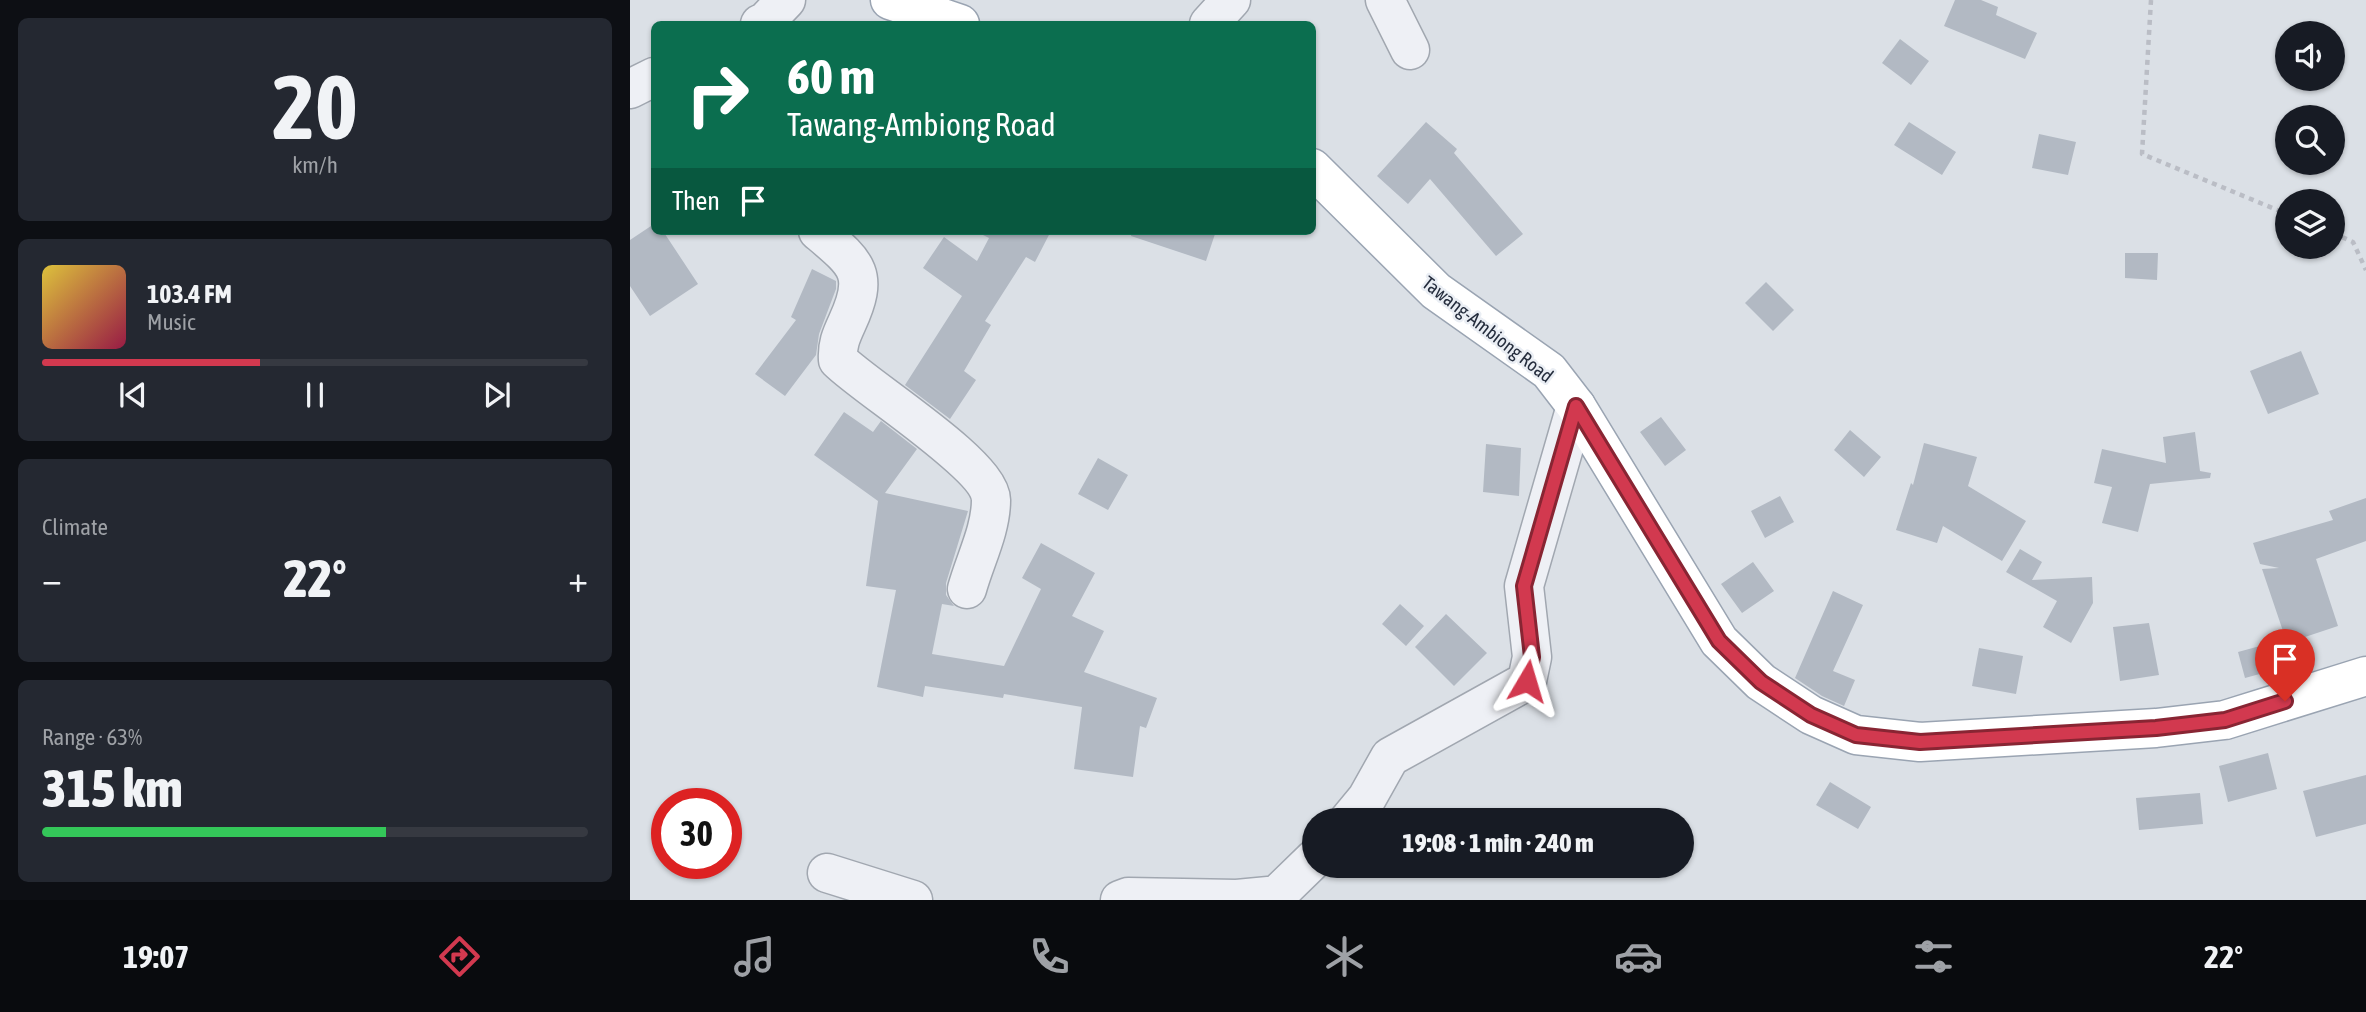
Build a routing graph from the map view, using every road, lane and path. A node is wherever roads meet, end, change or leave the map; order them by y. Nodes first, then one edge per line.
1 (786, 0) edge
2 (1231, 0) edge
3 (1385, 0) edge
4 (2151, 0) edge
5 (895, 10) edge
6 (766, 21) edge
7 (946, 21) edge
8 (1212, 21) edge
9 (1410, 50) dead end
10 (651, 78) edge
11 (630, 89) edge
12 (1316, 172) edge
13 (2275, 209) edge
14 (823, 235) edge
15 (2345, 238) edge
16 (2366, 270) edge
17 (1576, 406) junction
18 (967, 589) dead end
19 (2366, 676) edge
20 (1359, 808) edge
21 (1302, 871) edge
22 (827, 873) dead end
23 (913, 900) edge
24 (1119, 900) edge

1 - 6 street
2 - 8 street
3 - 9 street
4 - 13 path
5 - 7 main road
10 - 11 street
12 - 17 main road, Tawang-Ambiong Road
14 - 18 street
15 - 16 path
17 - 19 main road, Tawang-Ambiong Road
17 - 20 street
21 - 24 street
22 - 23 street

